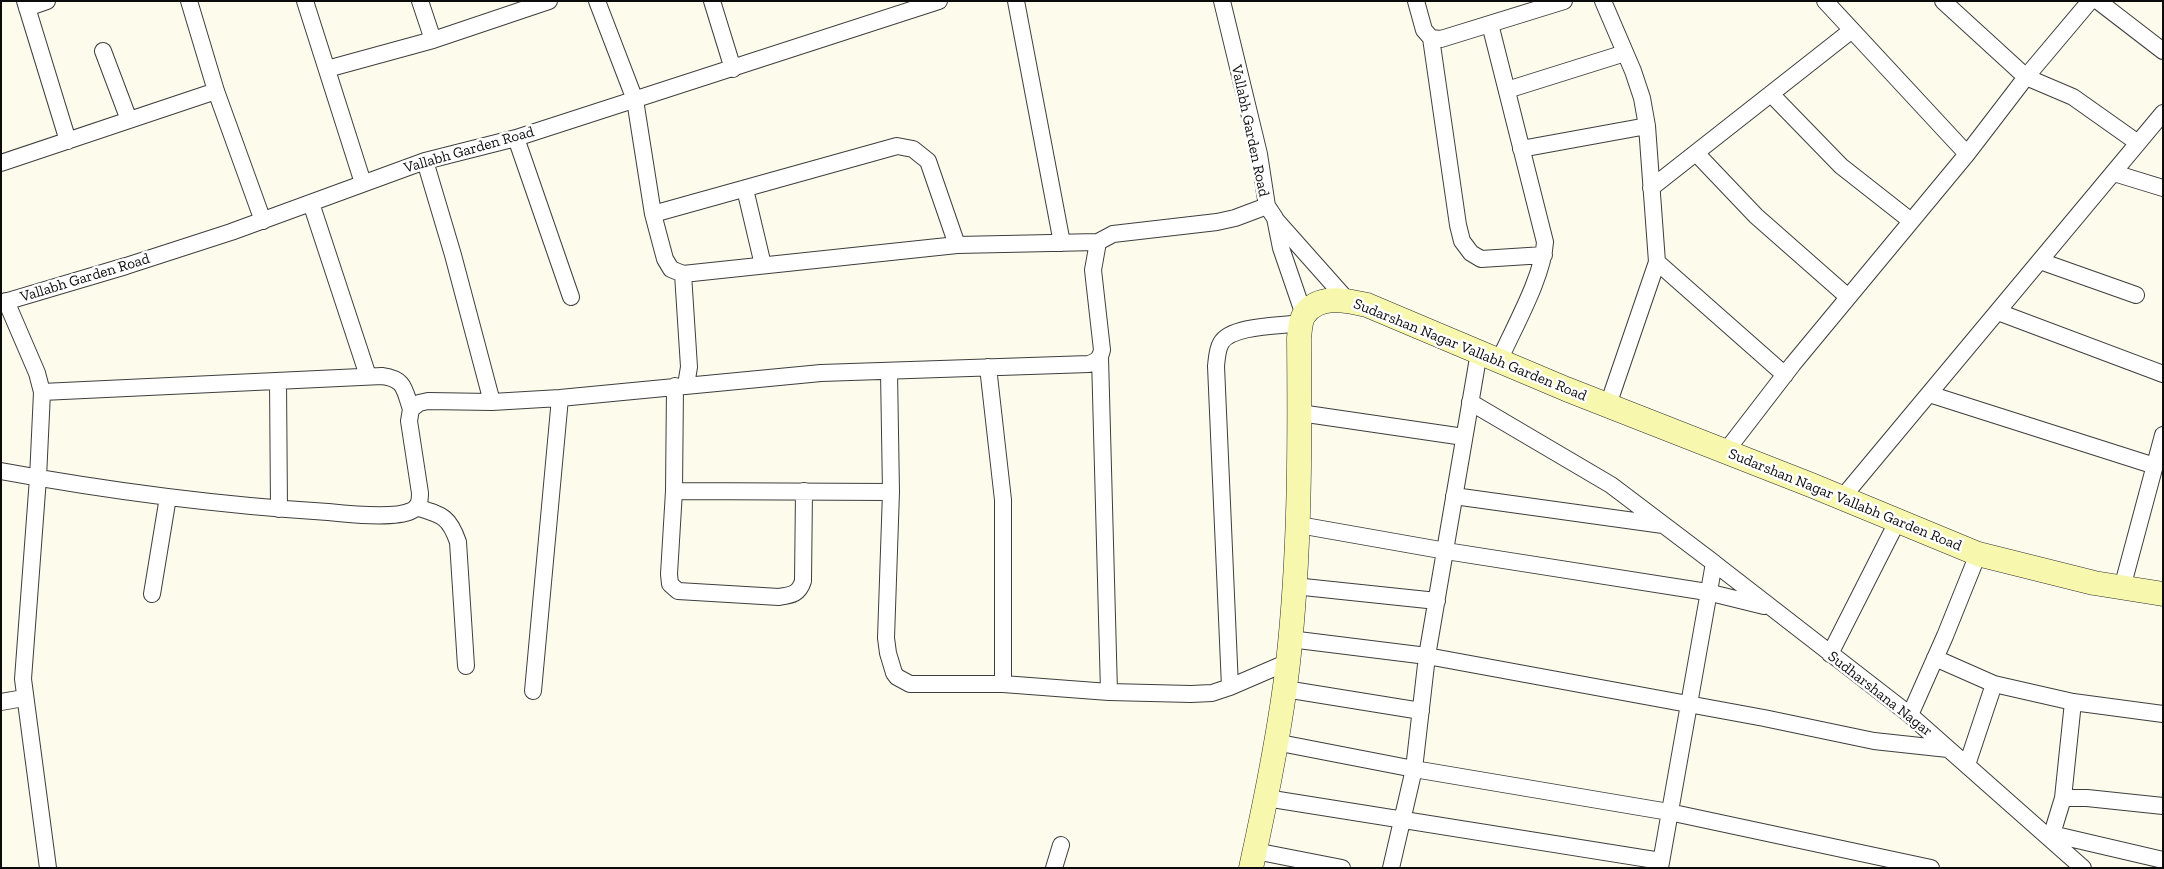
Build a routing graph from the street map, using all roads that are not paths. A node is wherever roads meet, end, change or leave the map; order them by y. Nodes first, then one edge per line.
1 (47, 1) edge
2 (189, 1) edge
3 (305, 1) edge
4 (420, 1) edge
5 (549, 1) edge
6 (598, 1) edge
7 (712, 1) edge
8 (939, 1) edge
9 (1016, 1) edge
10 (1222, 1) edge
11 (1416, 1) edge
12 (1564, 1) edge
13 (1603, 1) edge
14 (1825, 1) edge
15 (1943, 1) edge
16 (2090, 1) edge
17 (2098, 1) edge
18 (26, 5) edge
19 (1490, 24) junction
20 (1852, 30) junction
21 (1431, 38) junction
22 (433, 40) junction
23 (103, 51) dead end
24 (2163, 51) edge
25 (1626, 53) junction
26 (733, 69) junction
27 (327, 70) junction
28 (2026, 77) junction
29 (1507, 90) junction
30 (216, 91) junction
31 (1771, 94) junction
32 (635, 100) junction
33 (2163, 113) edge
34 (128, 120) junction
35 (1647, 126) junction
36 (516, 138) junction
37 (68, 141) junction
38 (2138, 143) junction
39 (1521, 149) junction
40 (1696, 153) junction
41 (1967, 154) junction
42 (425, 161) junction
43 (1, 163) edge
44 (2114, 173) junction
45 (363, 183) junction
46 (1651, 188) junction
47 (2163, 188) edge
48 (744, 189) junction
49 (311, 202) junction
50 (1271, 212) junction
51 (653, 214) junction
52 (263, 221) junction
53 (1911, 221) junction
54 (1098, 242) junction
55 (1062, 243) junction
56 (956, 245) junction
57 (1544, 255) junction
58 (2040, 261) junction
59 (1657, 262) junction
60 (763, 266) junction
61 (683, 274) junction
62 (2136, 295) dead end
63 (572, 297) dead end
64 (1848, 297) junction
65 (1348, 301) junction
66 (4, 302) edge
67 (1998, 312) junction
68 (1302, 319) junction
69 (1489, 356) junction
70 (1100, 358) junction
71 (988, 367) junction
72 (888, 372) junction
73 (1785, 374) junction
74 (2163, 374) edge
75 (368, 376) junction
76 (278, 381) junction
77 (680, 385) junction
78 (42, 392) junction
79 (1929, 394) junction
80 (560, 398) junction
81 (492, 402) junction
82 (1470, 402) junction
83 (1608, 405) junction
84 (411, 409) junction
85 (1300, 413) junction
86 (2163, 435) edge
87 (1464, 437) junction
88 (1726, 452) junction
89 (2155, 466) junction
90 (1, 471) edge
91 (38, 478) junction
92 (674, 491) junction
93 (804, 491) junction
94 (891, 492) junction
95 (1454, 496) junction
96 (168, 497) junction
97 (1842, 498) junction
98 (416, 508) junction
99 (280, 509) junction
100 (1898, 520) junction
101 (1299, 525) junction
102 (1665, 526) junction
103 (1446, 551) junction
104 (1978, 554) junction
105 (1714, 563) junction
106 (1294, 586) junction
107 (2122, 588) junction
108 (1707, 592) junction
109 (152, 594) dead end
110 (2163, 594) edge
111 (1437, 601) junction
112 (1770, 607) junction
113 (1290, 638) junction
114 (1830, 654) junction
115 (1427, 656) junction
116 (1935, 658) junction
117 (1288, 662) junction
118 (466, 666) dead end
119 (1003, 684) junction
120 (1994, 684) junction
121 (1230, 688) junction
122 (1285, 689) junction
123 (533, 691) dead end
124 (1109, 692) junction
125 (24, 698) junction
126 (1, 702) edge
127 (2073, 702) junction
128 (1688, 703) junction
129 (1421, 711) junction
130 (1910, 714) junction
131 (2163, 714) edge
132 (1275, 742) junction
133 (1948, 749) junction
134 (1967, 765) junction
135 (1414, 769) junction
136 (1266, 798) junction
137 (2063, 798) junction
138 (2163, 806) edge
139 (1669, 812) junction
140 (1402, 819) junction
141 (2047, 833) junction
142 (1061, 845) dead end
143 (1253, 860) edge
144 (2163, 860) edge
145 (1660, 864) edge
146 (48, 868) edge
147 (1054, 868) edge
148 (1342, 868) edge
149 (1391, 868) edge
150 (1931, 868) edge
151 (2083, 868) edge

1 - 18 street
2 - 30 street
3 - 27 street
4 - 22 street
5 - 22 street
6 - 32 street
7 - 26 street
8 - 26 street, Vallabh Garden Road
9 - 55 street
10 - 50 street, Vallabh Garden Road
11 - 21 street
12 - 19 street
13 - 25 street
14 - 20 street
15 - 28 street
16 - 28 street
17 - 24 street
18 - 37 street
19 - 21 street
19 - 29 street
20 - 31 street
20 - 41 street
21 - 57 street
22 - 27 street
23 - 34 street
25 - 29 street
25 - 35 street
26 - 32 street, Vallabh Garden Road
27 - 45 street
28 - 38 street
28 - 41 street
29 - 39 street
30 - 34 street
30 - 52 street
31 - 40 street
31 - 53 street
32 - 36 street, Vallabh Garden Road
32 - 51 street
33 - 38 street
34 - 37 street
35 - 39 street
35 - 46 street
36 - 42 street, Vallabh Garden Road
36 - 63 street
37 - 43 street
38 - 44 street
39 - 57 street
40 - 46 street
40 - 64 street
41 - 53 street
42 - 45 street, Vallabh Garden Road
42 - 81 street
44 - 47 street
44 - 58 street
45 - 49 street, Vallabh Garden Road
46 - 59 street
48 - 51 street
48 - 56 street
48 - 60 street
49 - 52 street, Vallabh Garden Road
49 - 75 street
50 - 54 street
50 - 65 street
50 - 68 street, Vallabh Garden Road
51 - 61 street
52 - 66 street, Vallabh Garden Road
53 - 64 street
54 - 55 street
54 - 70 street
55 - 56 street
56 - 60 street
57 - 69 street
58 - 62 street
58 - 67 street
59 - 73 street
59 - 83 street
60 - 61 street
61 - 77 street
64 - 73 street
65 - 68 street, Sudarshan Nagar Vallabh Garden Road
65 - 69 street, Sudarshan Nagar Vallabh Garden Road
66 - 78 street
67 - 74 street
67 - 79 street
68 - 85 street
68 - 121 street
69 - 82 street
69 - 83 street, Sudarshan Nagar Vallabh Garden Road
70 - 71 street
70 - 124 street
71 - 72 street
71 - 119 street
72 - 77 street
72 - 94 street
73 - 88 street
75 - 76 street
75 - 84 street
76 - 78 street
76 - 99 street
77 - 80 street
77 - 92 street
78 - 91 street
79 - 89 street
79 - 97 street
80 - 81 street
80 - 123 street
81 - 84 street
82 - 87 street
82 - 102 street, Sudharshana Nagar
83 - 88 street, Sudarshan Nagar Vallabh Garden Road
84 - 98 street
85 - 87 street
85 - 101 street
86 - 89 street
87 - 95 street
88 - 97 street, Sudarshan Nagar Vallabh Garden Road
89 - 107 street
90 - 91 street
91 - 96 street
91 - 125 street
92 - 93 street
92 - 93 street
93 - 94 street
94 - 119 street
95 - 102 street
95 - 103 street
96 - 99 street
96 - 109 street
97 - 100 street, Sudarshan Nagar Vallabh Garden Road
98 - 99 street
98 - 118 street
100 - 104 street, Sudarshan Nagar Vallabh Garden Road
100 - 114 street
101 - 103 street
101 - 106 street
102 - 105 street, Sudharshana Nagar
103 - 108 street
103 - 111 street
104 - 107 street, Sudarshan Nagar Vallabh Garden Road
104 - 116 street
105 - 108 street
105 - 112 street, Sudharshana Nagar
106 - 111 street
106 - 113 street
107 - 110 street, Sudarshan Nagar Vallabh Garden Road
108 - 112 street
108 - 128 street
111 - 115 street
112 - 114 street, Sudharshana Nagar
113 - 115 street
113 - 117 street
114 - 130 street, Sudharshana Nagar
115 - 128 street
115 - 129 street
116 - 120 street
116 - 130 street
117 - 121 street
117 - 122 street
119 - 124 street
120 - 127 street
120 - 134 street
121 - 124 street
122 - 129 street
122 - 132 street
125 - 126 street
125 - 146 street
127 - 131 street
127 - 137 street
128 - 133 street
128 - 139 street
129 - 135 street
130 - 133 street, Sudharshana Nagar
132 - 135 street
132 - 136 street
133 - 134 street, Sudharshana Nagar
134 - 141 street, Sudharshana Nagar
135 - 139 street
135 - 140 street
136 - 140 street
136 - 143 street
137 - 138 street
137 - 141 street
139 - 145 street
139 - 150 street
140 - 145 street
140 - 149 street
141 - 144 street, Sudharshana Nagar
141 - 151 street, Sudharshana Nagar
142 - 147 street
143 - 148 street

